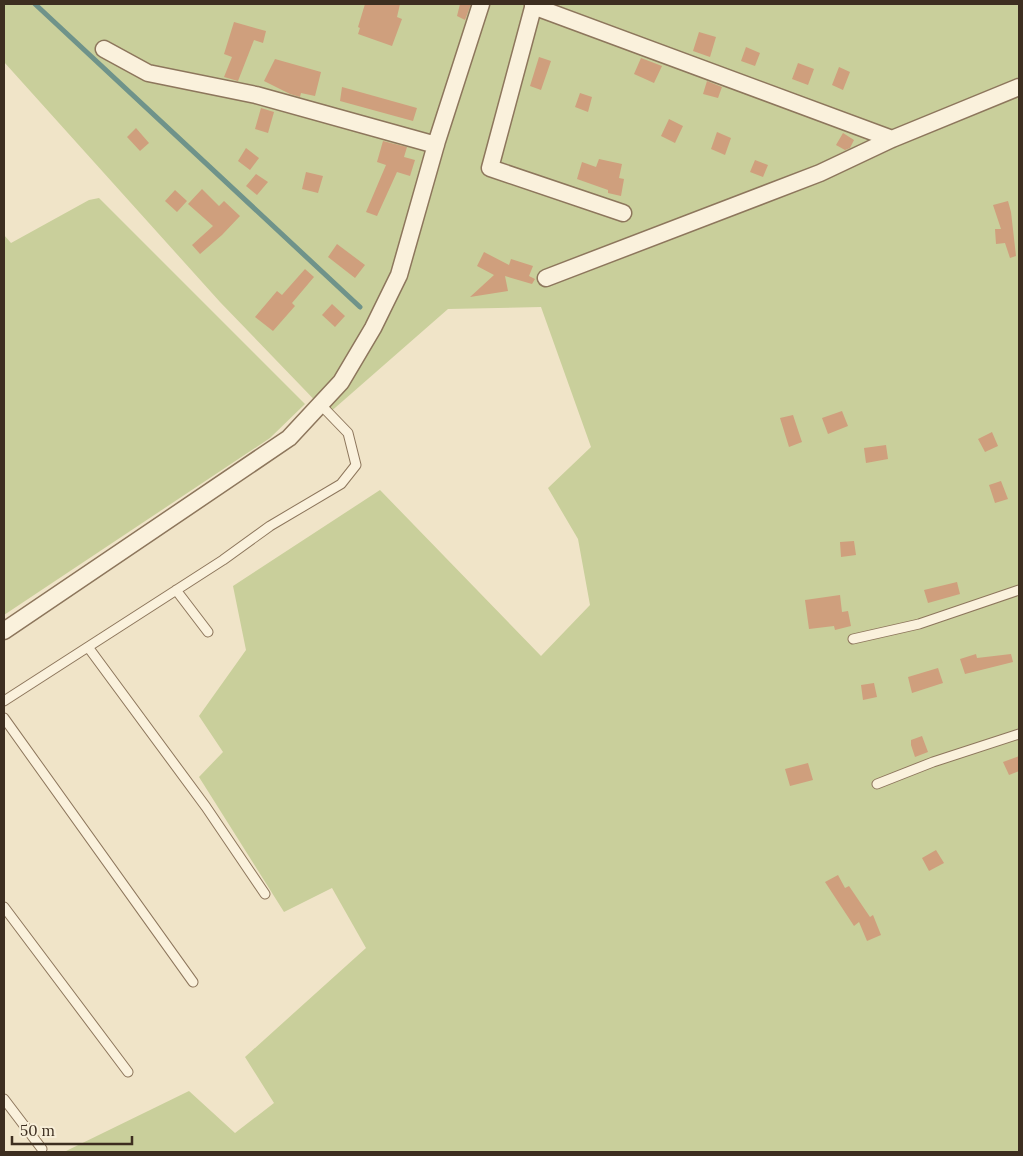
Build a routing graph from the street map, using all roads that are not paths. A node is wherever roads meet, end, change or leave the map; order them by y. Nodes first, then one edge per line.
1 (481, 4) edge
2 (534, 5) edge
3 (104, 49) dead end
4 (1019, 87) edge
5 (892, 139) junction
6 (436, 145) junction
7 (623, 213) dead end
8 (546, 278) dead end
9 (320, 404) junction
10 (176, 590) junction
11 (1019, 590) edge
12 (4, 631) edge
13 (208, 632) dead end
14 (853, 639) dead end
15 (88, 647) junction
16 (4, 701) edge
17 (4, 718) edge
18 (1019, 734) edge
19 (876, 784) dead end
20 (265, 894) dead end
21 (4, 907) edge
22 (193, 982) dead end
23 (128, 1072) dead end
24 (4, 1099) edge
25 (42, 1149) dead end

1 - 6 street
2 - 5 street
2 - 7 street
3 - 6 street
4 - 5 street
5 - 8 street
6 - 9 street
9 - 10 lane
9 - 12 street
10 - 13 lane
10 - 15 lane
11 - 14 lane
15 - 16 lane
15 - 20 lane
17 - 22 lane
18 - 19 lane
21 - 23 lane
24 - 25 lane

